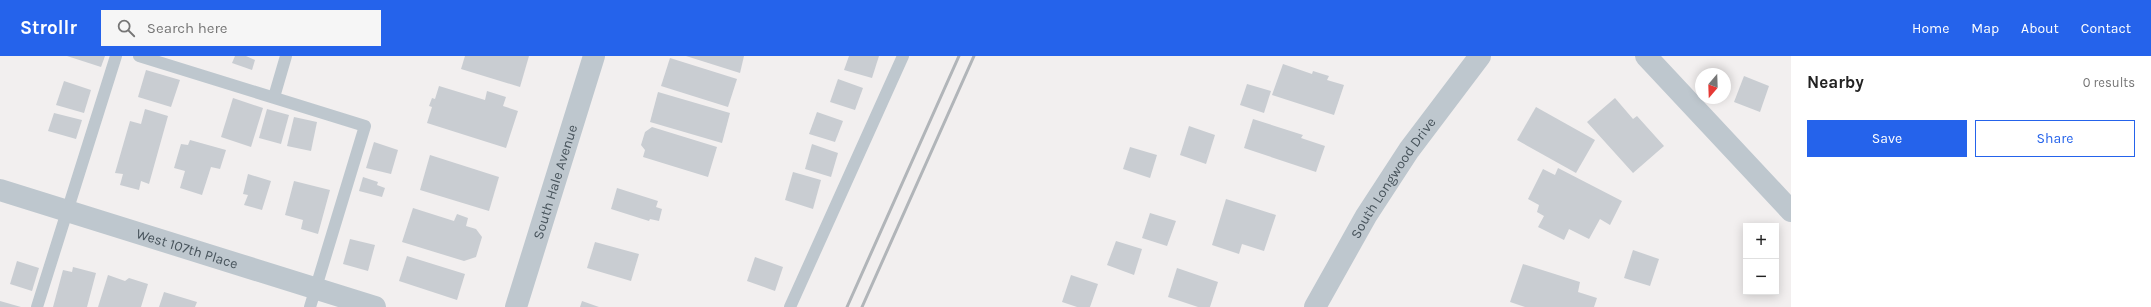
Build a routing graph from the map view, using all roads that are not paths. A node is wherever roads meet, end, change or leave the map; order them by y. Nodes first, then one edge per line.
1 (116, 56) edge
2 (139, 56) edge
3 (286, 56) edge
4 (594, 56) edge
5 (903, 56) edge
6 (1480, 56) edge
7 (1646, 56) edge
8 (274, 98) junction
9 (0, 190) edge
10 (67, 211) junction
11 (1791, 211) edge
12 (313, 298) edge
13 (38, 307) edge
14 (375, 307) edge
15 (516, 307) edge
16 (790, 307) edge
17 (1315, 307) edge

1 - 10 lane
2 - 8 lane
3 - 8 lane
4 - 15 street, South Hale Avenue
5 - 16 lane
6 - 17 street, South Longwood Drive
7 - 11 street
8 - 12 lane
9 - 10 street, West 107th Place
10 - 12 street, West 107th Place
10 - 13 lane
12 - 14 street, West 107th Place

